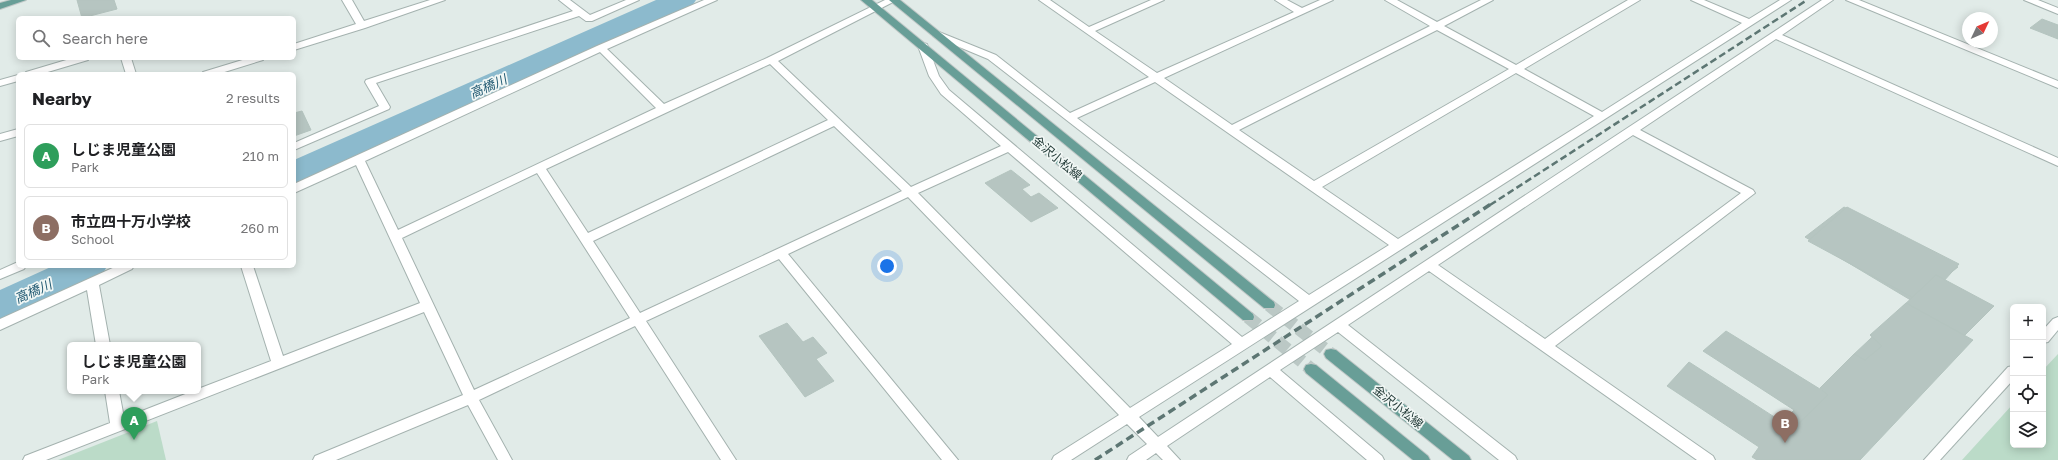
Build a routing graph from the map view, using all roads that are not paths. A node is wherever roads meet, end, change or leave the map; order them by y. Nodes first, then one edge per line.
1 (21, 0) edge
2 (347, 0) edge
3 (440, 0) edge
4 (564, 0) edge
5 (634, 0) edge
6 (712, 0) edge
7 (866, 0) edge
8 (893, 0) edge
9 (1044, 0) edge
10 (1157, 0) edge
11 (1280, 0) edge
12 (1328, 0) edge
13 (1390, 0) edge
14 (1488, 0) edge
15 (1635, 0) edge
16 (1696, 0) edge
17 (1786, 0) edge
18 (1828, 0) edge
19 (1851, 0) edge
20 (2029, 0) edge
21 (0, 6) edge
22 (875, 8) junction
23 (2058, 11) edge
24 (580, 12) junction
25 (1301, 12) junction
26 (1750, 22) junction
27 (362, 26) junction
28 (1437, 26) junction
29 (1089, 30) junction
30 (936, 34) junction
31 (1775, 35) junction
32 (296, 46) edge
33 (923, 46) junction
34 (601, 48) junction
35 (77, 60) edge
36 (127, 60) edge
37 (252, 60) edge
38 (771, 60) junction
39 (1516, 69) junction
40 (37, 72) edge
41 (130, 72) edge
42 (213, 72) edge
43 (1156, 78) junction
44 (16, 79) edge
45 (0, 83) edge
46 (2058, 85) edge
47 (663, 109) junction
48 (1602, 116) junction
49 (1069, 117) junction
50 (835, 121) junction
51 (1632, 129) junction
52 (1231, 130) junction
53 (16, 133) edge
54 (0, 138) edge
55 (296, 146) edge
56 (1009, 147) junction
57 (359, 159) junction
58 (2058, 162) edge
59 (539, 168) junction
60 (1313, 187) junction
61 (296, 188) edge
62 (910, 192) junction
63 (396, 236) junction
64 (586, 239) junction
65 (1399, 246) junction
66 (780, 252) junction
67 (1430, 265) junction
68 (16, 268) edge
69 (124, 268) edge
70 (248, 268) edge
71 (0, 275) edge
72 (92, 283) junction
73 (1309, 302) junction
74 (1269, 305) tunnel mouth
75 (429, 306) junction
76 (1248, 317) tunnel mouth
77 (636, 320) junction
78 (2058, 322) edge
79 (0, 325) edge
80 (1339, 325) junction
81 (2046, 335) edge
82 (102, 342) edge
83 (1241, 344) junction
84 (1544, 346) junction
85 (1331, 354) tunnel mouth
86 (279, 364) junction
87 (1311, 368) tunnel mouth
88 (1270, 370) junction
89 (2010, 374) edge
90 (113, 394) edge
91 (471, 397) junction
92 (1128, 416) junction
93 (118, 426) junction
94 (1157, 445) junction
95 (30, 460) edge
96 (320, 460) edge
97 (505, 460) edge
98 (729, 460) edge
99 (951, 460) edge
100 (1059, 460) edge
101 (1134, 460) edge
102 (1173, 460) edge
103 (1377, 460) edge
104 (1423, 460) edge
105 (1464, 460) edge
106 (1510, 460) edge
107 (1708, 460) edge
108 (1931, 460) edge

1 - 21 main road
2 - 27 street
3 - 27 street
4 - 24 street
5 - 24 street
6 - 34 street
7 - 22 main road, 金沢小松線
8 - 22 street
8 - 30 main road, 金沢小松線
9 - 29 street
10 - 29 street
11 - 25 street
12 - 25 street
13 - 28 street
14 - 28 street
15 - 39 street
16 - 26 street
17 - 26 street
18 - 31 street
19 - 46 street
20 - 23 street
22 - 33 main road, 金沢小松線
22 - 38 street
24 - 55 street
25 - 43 street
26 - 48 street
27 - 32 street
28 - 39 street
28 - 52 street
29 - 43 street
30 - 49 street
30 - 74 main road, 金沢小松線
31 - 51 street
31 - 58 street
33 - 56 street
33 - 76 main road, 金沢小松線
34 - 47 street
34 - 57 street
35 - 40 street
36 - 41 street
37 - 42 street
38 - 47 street
38 - 50 street
39 - 48 street
39 - 60 street
43 - 49 street
43 - 52 street
44 - 45 street
47 - 59 street
48 - 65 street
49 - 73 street
50 - 62 street
50 - 64 street
51 - 67 street
51 - 84 street
52 - 60 street
53 - 54 street
56 - 62 street
56 - 83 street
57 - 61 street
57 - 63 street
59 - 63 street
59 - 64 street
60 - 65 street
62 - 66 street
62 - 92 street
63 - 75 street
64 - 77 street
65 - 73 street
66 - 77 street
66 - 99 street
67 - 80 street
67 - 84 street
68 - 71 street
69 - 72 street
70 - 86 street
72 - 79 street
72 - 82 street
73 - 83 street
75 - 86 street
75 - 91 street
77 - 91 street
77 - 98 street
78 - 81 street
80 - 88 street
80 - 106 street
83 - 92 street
84 - 107 street
85 - 105 main road, 金沢小松線
86 - 93 street
87 - 104 main road, 金沢小松線
88 - 94 street
88 - 103 street
89 - 108 street
90 - 93 street
91 - 96 street
91 - 97 street
92 - 94 street
92 - 100 street
93 - 95 street
94 - 101 street
94 - 102 street

